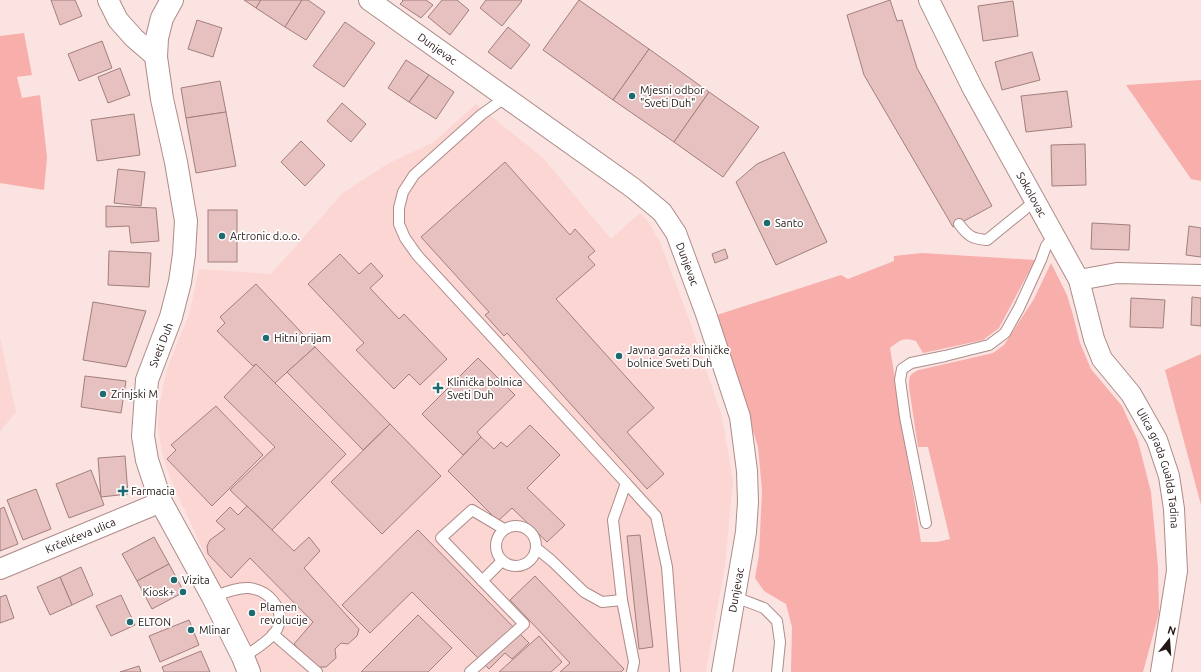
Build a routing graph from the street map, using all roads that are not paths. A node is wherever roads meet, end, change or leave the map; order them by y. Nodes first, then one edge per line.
1 (108, 0) edge
2 (172, 0) edge
3 (369, 0) edge
4 (929, 0) edge
5 (156, 57) junction
6 (506, 97) junction
7 (1035, 200) junction
8 (959, 224) dead end
9 (1054, 235) junction
10 (1201, 275) edge
11 (1079, 280) junction
12 (626, 483) junction
13 (161, 502) junction
14 (926, 523) dead end
15 (504, 529) junction
16 (536, 548) junction
17 (502, 561) junction
18 (0, 569) edge
19 (482, 581) junction
20 (213, 597) junction
21 (735, 597) junction
22 (622, 600) junction
23 (273, 634) junction
24 (246, 664) edge
25 (317, 672) edge
26 (470, 672) edge
27 (632, 672) edge
28 (675, 672) edge
29 (722, 672) edge
30 (777, 672) edge
31 (1161, 672) edge

1 - 5 street
2 - 5 main road, Sveti Duh
3 - 6 street, Dunjevac
4 - 7 street, Sokolovac
5 - 13 main road, Sveti Duh
6 - 12 lane
6 - 21 street, Dunjevac
7 - 8 lane
7 - 9 street, Sokolovac
9 - 11 street, Sokolovac
9 - 14 lane
10 - 11 street
11 - 31 street, Ulica grada Gualda Tadina
12 - 22 lane
12 - 28 lane
13 - 18 street, Krčelićeva ulica
13 - 20 main road, Sveti Duh
15 - 16 lane
15 - 17 lane
15 - 19 lane
16 - 17 lane
16 - 22 lane
17 - 19 lane
19 - 26 lane
20 - 23 lane
20 - 24 main road, Sveti Duh
21 - 29 street, Dunjevac
21 - 30 lane
22 - 27 lane
23 - 24 lane
23 - 25 lane

